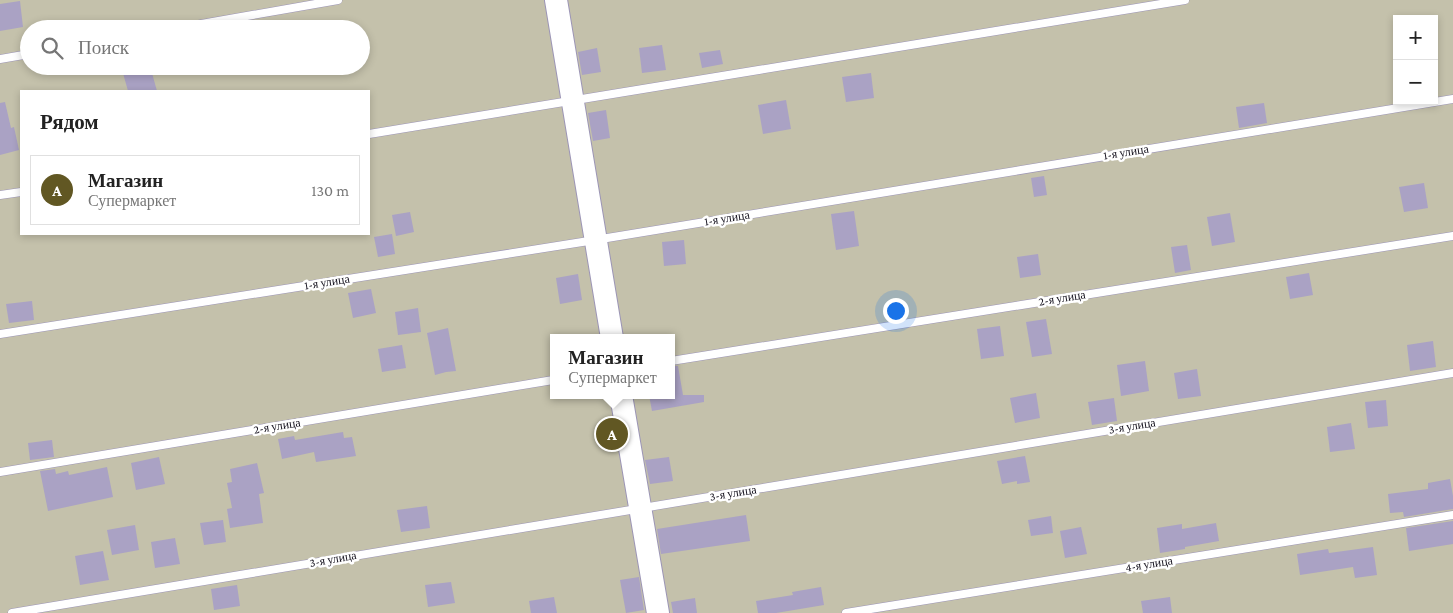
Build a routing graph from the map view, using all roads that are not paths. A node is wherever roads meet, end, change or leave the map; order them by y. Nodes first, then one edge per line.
1 (338, 0) edge
2 (556, 0) edge
3 (1185, 0) edge
4 (224, 20) edge
5 (20, 56) edge
6 (0, 59) edge
7 (1453, 99) edge
8 (573, 100) junction
9 (370, 134) edge
10 (20, 192) edge
11 (0, 195) edge
12 (1453, 236) edge
13 (595, 240) junction
14 (0, 334) edge
15 (611, 334) edge
16 (675, 360) edge
17 (1453, 373) edge
18 (550, 380) edge
19 (622, 399) edge
20 (0, 472) edge
21 (639, 508) junction
22 (1453, 516) edge
23 (12, 613) edge
24 (658, 613) edge
25 (846, 613) edge

1 - 4 lane
2 - 8 street
3 - 8 lane
5 - 6 lane
7 - 13 lane, 1-я улица
8 - 9 lane
8 - 13 street
10 - 11 lane
12 - 16 lane, 2-я улица
13 - 14 lane, 1-я улица
13 - 15 street
17 - 21 lane, 3-я улица
18 - 20 lane, 2-я улица
19 - 21 street
21 - 23 lane, 3-я улица
21 - 24 street
22 - 25 lane, 4-я улица

